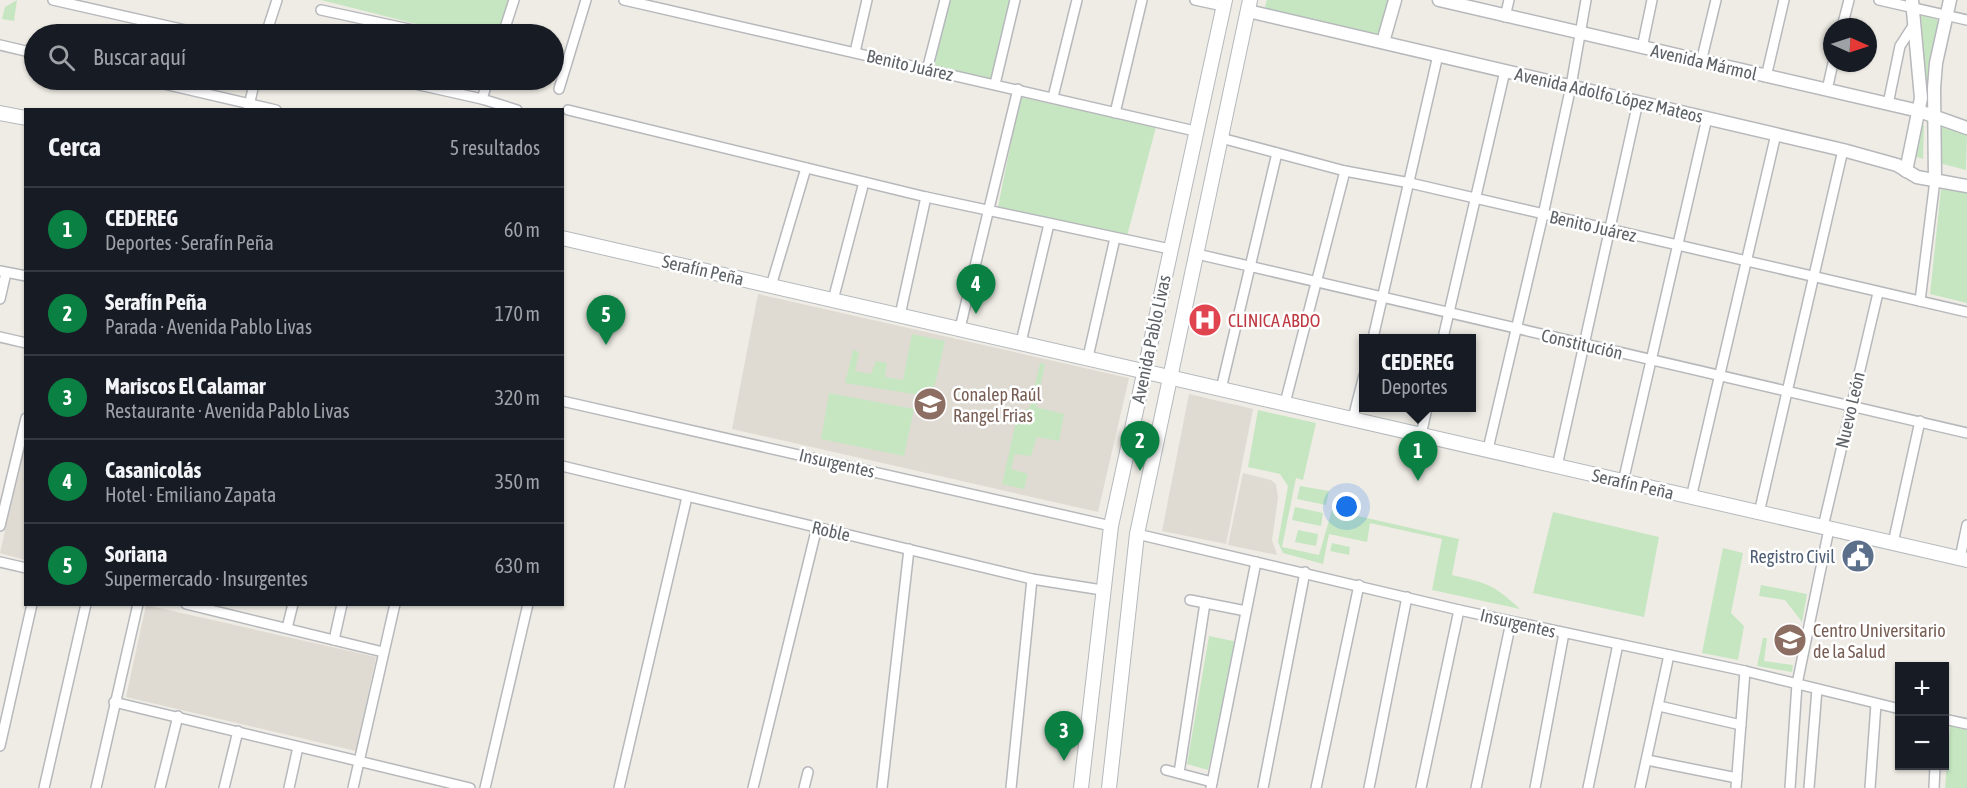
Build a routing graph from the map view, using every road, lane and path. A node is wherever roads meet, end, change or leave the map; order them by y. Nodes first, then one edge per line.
1 (53, 0) edge
2 (277, 0) edge
3 (514, 0) edge
4 (586, 0) edge
5 (624, 0) edge
6 (867, 0) edge
7 (945, 0) edge
8 (1015, 0) edge
9 (1077, 0) edge
10 (1142, 0) edge
11 (1195, 0) edge
12 (1395, 0) edge
13 (1440, 0) edge
14 (1509, 0) edge
15 (1586, 0) edge
16 (1652, 0) edge
17 (1716, 0) edge
18 (1784, 0) edge
19 (1849, 0) edge
20 (1879, 0) edge
21 (1950, 0) edge
22 (641, 2) edge
23 (1224, 3) edge
24 (1912, 4) edge
25 (1249, 6) edge
26 (321, 9) dead end
27 (1947, 16) junction
28 (1505, 17) junction
29 (1844, 18) edge
30 (1967, 20) edge
31 (159, 24) edge
32 (269, 24) edge
33 (388, 24) edge
34 (506, 24) edge
35 (1913, 26) junction
36 (1580, 32) junction
37 (1383, 42) junction
38 (0, 45) edge
39 (1642, 48) junction
40 (24, 51) edge
41 (855, 52) junction
42 (1438, 55) junction
43 (1701, 62) junction
44 (927, 70) junction
45 (1505, 71) junction
46 (1831, 72) edge
47 (564, 73) edge
48 (1766, 77) junction
49 (995, 84) junction
50 (1571, 86) junction
51 (1018, 89) junction
52 (186, 90) edge
53 (252, 90) edge
54 (442, 90) edge
55 (485, 90) edge
56 (1827, 90) junction
57 (1053, 97) junction
58 (482, 99) junction
59 (1638, 102) junction
60 (1888, 104) junction
61 (248, 106) edge
62 (511, 108) edge
63 (568, 110) dead end
64 (1920, 111) junction
65 (0, 113) edge
66 (1115, 113) junction
67 (1933, 115) junction
68 (24, 118) edge
69 (1707, 118) junction
70 (1965, 126) edge
71 (1195, 131) junction
72 (1776, 134) junction
73 (1221, 138) junction
74 (1843, 150) junction
75 (1277, 153) junction
76 (806, 168) junction
77 (1345, 171) junction
78 (1906, 171) junction
79 (1935, 180) junction
80 (864, 182) junction
81 (1410, 183) junction
82 (1967, 186) edge
83 (926, 197) junction
84 (1474, 198) junction
85 (989, 210) junction
86 (1543, 215) junction
87 (1049, 224) junction
88 (1611, 230) junction
89 (564, 238) edge
90 (1115, 238) junction
91 (1678, 246) junction
92 (1170, 249) junction
93 (1197, 254) junction
94 (1748, 263) junction
95 (1251, 267) junction
96 (3, 272) edge
97 (24, 276) edge
98 (1814, 278) junction
99 (1318, 283) junction
100 (771, 286) junction
101 (1878, 293) junction
102 (0, 298) edge
103 (1383, 299) junction
104 (833, 300) junction
105 (1920, 301) junction
106 (1967, 312) edge
107 (1449, 314) junction
108 (900, 315) junction
109 (960, 328) junction
110 (1517, 329) junction
111 (1374, 334) edge
112 (1444, 334) edge
113 (0, 337) edge
114 (1021, 342) junction
115 (24, 343) edge
116 (1584, 344) junction
117 (1088, 357) junction
118 (1652, 360) junction
119 (1144, 371) junction
120 (1719, 375) junction
121 (1169, 376) junction
122 (1221, 389) junction
123 (1787, 391) junction
124 (1359, 395) edge
125 (564, 401) edge
126 (1285, 403) junction
127 (1851, 405) junction
128 (1426, 412) edge
129 (1353, 418) junction
130 (1920, 422) junction
131 (24, 426) edge
132 (1967, 433) edge
133 (1421, 435) junction
134 (1488, 449) junction
135 (564, 466) edge
136 (1557, 466) junction
137 (1623, 482) junction
138 (687, 497) junction
139 (1691, 498) junction
140 (1760, 513) junction
141 (1967, 525) edge
142 (0, 526) edge
143 (1111, 526) junction
144 (817, 527) junction
145 (1826, 528) junction
146 (1137, 534) junction
147 (1893, 543) junction
148 (909, 549) junction
149 (1963, 559) edge
150 (0, 562) edge
151 (1256, 562) junction
152 (24, 568) edge
153 (1305, 572) junction
154 (1032, 579) junction
155 (1359, 585) junction
156 (1102, 590) junction
157 (1407, 597) junction
158 (1190, 600) dead end
159 (1205, 603) junction
160 (32, 606) edge
161 (86, 606) edge
162 (138, 606) edge
163 (194, 606) edge
164 (238, 606) edge
165 (292, 606) edge
166 (342, 606) edge
167 (394, 606) edge
168 (528, 606) edge
169 (1459, 610) junction
170 (1246, 611) junction
171 (235, 616) junction
172 (1511, 622) junction
173 (287, 628) junction
174 (1564, 633) junction
175 (334, 640) junction
176 (1618, 644) junction
177 (383, 652) junction
178 (1669, 656) junction
179 (1745, 671) junction
180 (1797, 684) junction
181 (1817, 690) junction
182 (114, 702) junction
183 (1876, 704) junction
184 (1659, 706) junction
185 (1895, 708) edge
186 (178, 717) junction
187 (1949, 720) edge
188 (1967, 724) edge
189 (1741, 725) junction
190 (238, 731) junction
191 (0, 746) edge
192 (298, 747) junction
193 (359, 760) junction
194 (1647, 760) junction
195 (1166, 770) dead end
196 (1935, 770) edge
197 (808, 772) dead end
198 (1179, 773) junction
199 (1737, 783) edge
200 (1211, 785) edge
201 (44, 788) edge
202 (96, 788) edge
203 (160, 788) edge
204 (224, 788) edge
205 (288, 788) edge
206 (353, 788) edge
207 (470, 788) edge
208 (485, 788) edge
209 (619, 788) edge
210 (753, 788) edge
211 (804, 788) edge
212 (882, 788) edge
213 (1011, 788) edge
214 (1081, 788) edge
215 (1109, 788) edge
216 (1263, 788) edge
217 (1316, 788) edge
218 (1369, 788) edge
219 (1421, 788) edge
220 (1476, 788) edge
221 (1535, 788) edge
222 (1588, 788) edge
223 (1640, 788) edge
224 (1790, 788) edge
225 (1809, 788) edge
226 (1870, 788) edge
227 (1934, 788) edge

1 - 31 street
2 - 32 street
3 - 34 street
4 - 47 street
5 - 22 street, Benito Juárez
6 - 41 street
7 - 44 street
8 - 49 street
9 - 57 street
10 - 66 street
11 - 23 street
12 - 37 street
13 - 28 street, Avenida Mármol
14 - 28 street
15 - 36 street
16 - 39 street
17 - 43 street
18 - 48 street
19 - 29 street
20 - 24 street
21 - 27 street
22 - 41 street, Benito Juárez
23 - 71 main road, Avenida Pablo Livas
24 - 27 street
24 - 35 street
25 - 37 street, Avenida Adolfo López Mateos
25 - 73 main road, Avenida Pablo Livas
26 - 33 street
27 - 30 street
27 - 67 street
28 - 36 street, Avenida Mármol
35 - 60 street
35 - 64 street
36 - 39 street, Avenida Mármol
36 - 50 street
37 - 42 street, Avenida Adolfo López Mateos
38 - 40 street
39 - 43 street, Avenida Mármol
41 - 44 street, Benito Juárez
42 - 45 street, Avenida Adolfo López Mateos
42 - 81 street
43 - 48 street, Avenida Mármol
44 - 49 street, Benito Juárez
45 - 50 street, Avenida Adolfo López Mateos
45 - 84 street
46 - 56 street
48 - 56 street, Avenida Mármol
49 - 51 street, Benito Juárez
50 - 59 street, Avenida Adolfo López Mateos
50 - 86 street
51 - 57 street, Benito Juárez
51 - 85 street
52 - 61 street
53 - 61 street
54 - 58 street
55 - 58 street
56 - 60 street, Avenida Mármol
57 - 66 street, Benito Juárez
58 - 62 street
59 - 69 street, Avenida Adolfo López Mateos
59 - 88 street
60 - 64 street, Avenida Mármol
63 - 76 street
64 - 67 street, Avenida Mármol
64 - 78 street
65 - 68 main road
66 - 71 street, Benito Juárez
67 - 70 street, Avenida Mármol
67 - 79 street
69 - 72 street, Avenida Adolfo López Mateos
69 - 91 street
71 - 92 main road, Avenida Pablo Livas
72 - 74 street, Avenida Adolfo López Mateos
72 - 94 street
73 - 75 street, Benito Juárez
73 - 93 main road, Avenida Pablo Livas
74 - 78 street, Avenida Adolfo López Mateos
74 - 98 street
75 - 77 street, Benito Juárez
75 - 95 street
76 - 80 street
76 - 100 street
77 - 81 street, Benito Juárez
77 - 99 street
78 - 79 street, Avenida Adolfo López Mateos
79 - 82 street, Avenida Adolfo López Mateos
79 - 105 street
80 - 83 street
80 - 104 street
81 - 84 street, Benito Juárez
81 - 103 street
83 - 85 street
83 - 108 street
84 - 86 street, Benito Juárez
84 - 107 street
85 - 87 street
85 - 109 street
86 - 88 street, Benito Juárez
86 - 110 street
87 - 90 street
87 - 114 street
88 - 91 street, Benito Juárez
88 - 116 street
89 - 100 main road, Serafín Peña
90 - 92 street
90 - 117 street
91 - 94 street, Benito Juárez
91 - 118 street
92 - 119 main road, Avenida Pablo Livas
93 - 95 street, Constitución
93 - 121 main road, Avenida Pablo Livas
94 - 98 street, Benito Juárez
94 - 120 street
95 - 99 street, Constitución
95 - 122 street
96 - 97 street
96 - 102 street
98 - 101 street, Benito Juárez
98 - 123 street
99 - 103 street, Constitución
99 - 126 street
100 - 104 main road, Serafín Peña
101 - 105 street, Benito Juárez
101 - 127 street, Nuevo León
103 - 107 street, Constitución
103 - 111 street
104 - 108 main road, Serafín Peña
105 - 106 street, Benito Juárez
107 - 110 street, Constitución
107 - 112 street
108 - 109 main road, Serafín Peña
109 - 114 main road, Serafín Peña
110 - 116 street, Constitución
110 - 134 street
113 - 115 street
114 - 117 main road, Serafín Peña
116 - 118 street, Constitución
116 - 136 street
117 - 119 main road, Serafín Peña
118 - 120 street, Constitución
118 - 137 street
119 - 121 main road, Serafín Peña
119 - 143 main road, Avenida Pablo Livas
120 - 123 street, Constitución
120 - 139 street
121 - 122 main road, Serafín Peña
121 - 146 main road, Avenida Pablo Livas
122 - 126 main road, Serafín Peña
123 - 127 street, Constitución
123 - 140 street
124 - 129 street
125 - 143 street, Insurgentes
126 - 129 main road, Serafín Peña
127 - 130 street, Constitución
127 - 145 street, Nuevo León
128 - 133 street
129 - 133 main road, Serafín Peña
130 - 132 street, Constitución
130 - 147 street
131 - 142 street
133 - 134 main road, Serafín Peña
134 - 136 main road, Serafín Peña
135 - 138 street, Roble
136 - 137 main road, Serafín Peña
137 - 139 main road, Serafín Peña
138 - 144 street, Roble
138 - 209 street
139 - 140 main road, Serafín Peña
140 - 145 main road, Serafín Peña
141 - 149 street
143 - 156 main road, Avenida Pablo Livas
144 - 148 street, Roble
144 - 210 street
145 - 147 main road, Serafín Peña
145 - 180 street, Nuevo León
146 - 151 street, Insurgentes
146 - 215 main road, Avenida Pablo Livas
147 - 149 main road, Serafín Peña
148 - 154 street, Roble
148 - 212 street
150 - 152 street
151 - 153 street, Insurgentes
151 - 170 street
153 - 155 street, Insurgentes
153 - 216 street
154 - 156 street, Roble
154 - 213 street
155 - 157 street, Insurgentes
155 - 217 street
156 - 214 main road, Avenida Pablo Livas
157 - 169 street, Insurgentes
157 - 218 street
158 - 159 street
159 - 170 street
159 - 198 street
160 - 191 street
161 - 201 street
162 - 182 street
163 - 171 street
164 - 171 street
165 - 173 street
166 - 175 street
167 - 177 street
168 - 208 street
169 - 172 street, Insurgentes
169 - 219 street
170 - 200 street
171 - 173 street
172 - 174 street, Insurgentes
172 - 220 street
173 - 175 street
174 - 176 street, Insurgentes
174 - 221 street
175 - 177 street
176 - 178 street, Insurgentes
176 - 222 street
177 - 193 street
178 - 179 street, Insurgentes
178 - 184 street
179 - 180 street, Insurgentes
179 - 189 street
180 - 181 street, Insurgentes
180 - 224 street, Nuevo León
181 - 183 street, Insurgentes
181 - 225 street
182 - 186 street
182 - 202 street
183 - 185 street, Insurgentes
183 - 226 street
184 - 189 street
184 - 194 street
186 - 190 street
186 - 203 street
187 - 188 street
189 - 199 street
190 - 192 street
190 - 204 street
192 - 193 street
192 - 205 street
193 - 206 street
193 - 207 street
194 - 199 street
194 - 223 street
195 - 198 street
196 - 227 street
197 - 211 street
198 - 200 street

